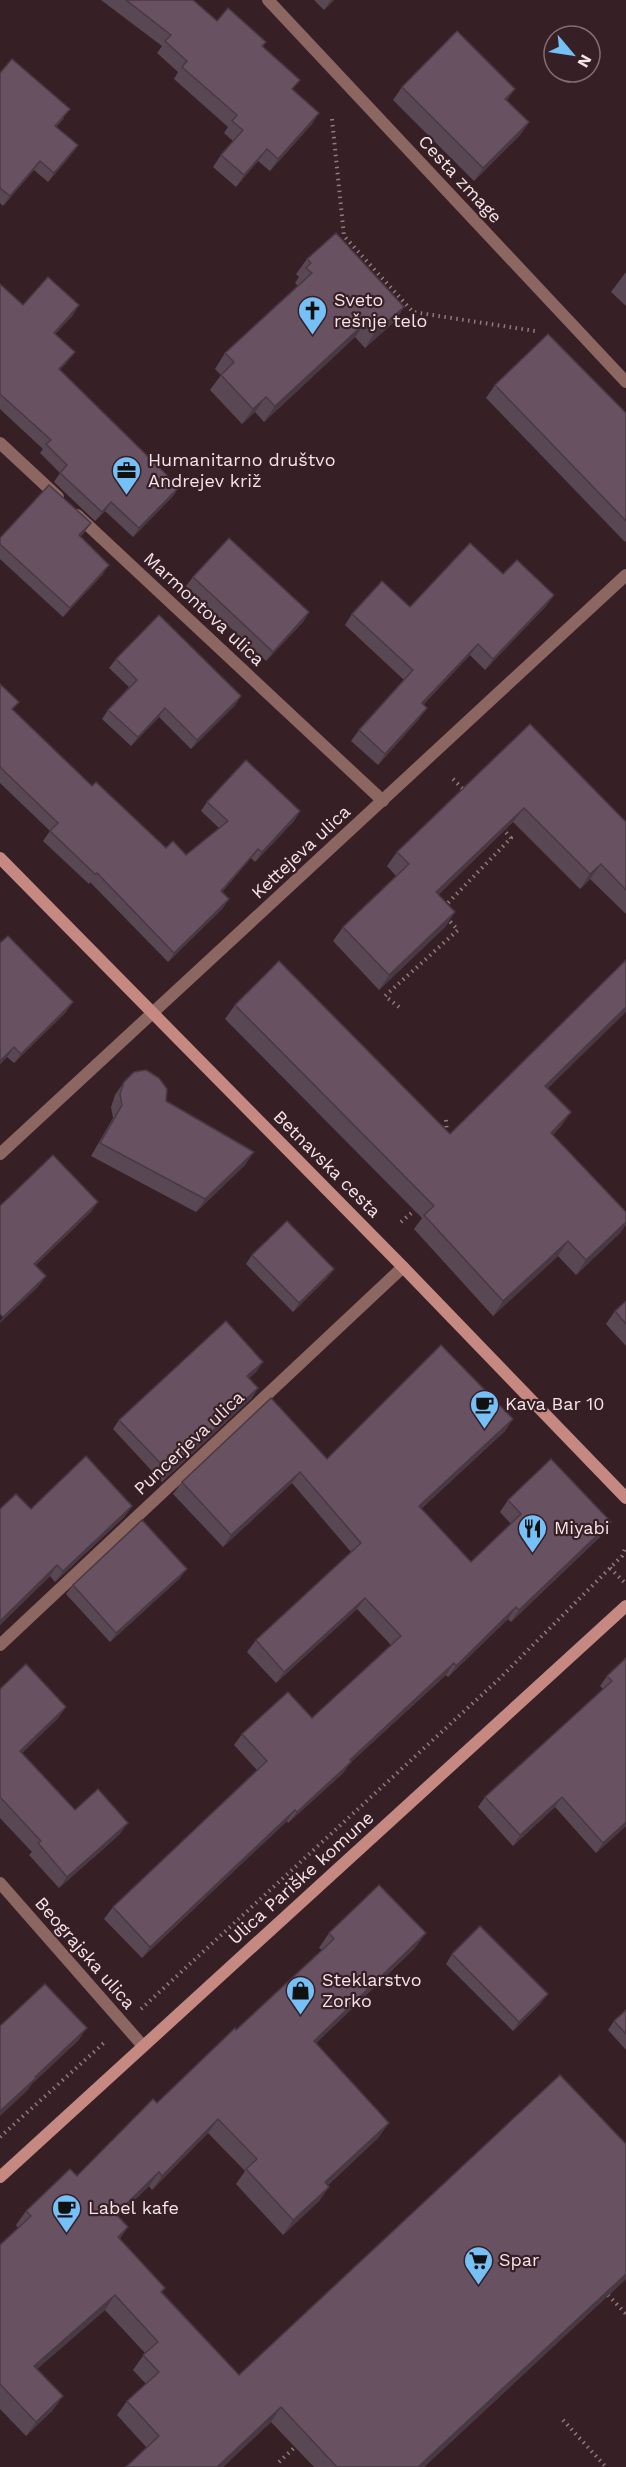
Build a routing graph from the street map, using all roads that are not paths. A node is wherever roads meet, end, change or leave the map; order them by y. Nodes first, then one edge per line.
1 (268, 0) edge
2 (626, 382) edge
3 (0, 443) edge
4 (626, 575) edge
5 (383, 801) junction
6 (0, 858) edge
7 (153, 1014) junction
8 (0, 1154) edge
9 (403, 1267) junction
10 (626, 1498) edge
11 (626, 1606) edge
12 (0, 1646) edge
13 (0, 1883) edge
14 (142, 2046) junction
15 (0, 2177) edge

1 - 2 street, Cesta zmage
3 - 5 street, Marmontova ulica
4 - 5 street, Kettejeva ulica
5 - 7 street, Kettejeva ulica
6 - 7 street, Betnavska cesta
7 - 8 street, Kettejeva ulica
7 - 9 street, Betnavska cesta
9 - 10 street, Betnavska cesta
9 - 12 street, Puncerjeva ulica
11 - 14 street, Ulica Pariške komune
13 - 14 street, Beograjska ulica
14 - 15 street, Ulica Pariške komune

